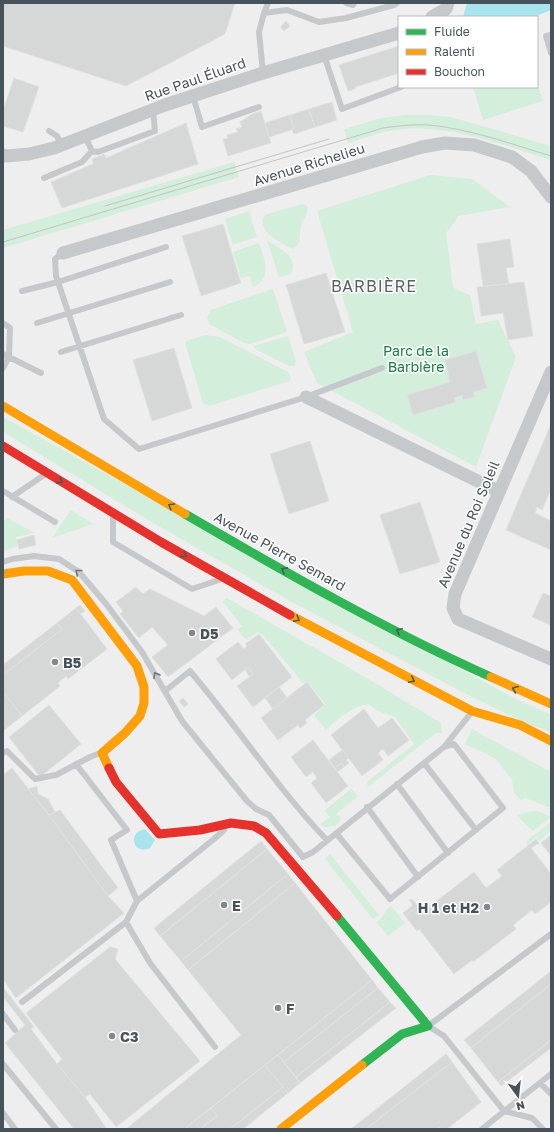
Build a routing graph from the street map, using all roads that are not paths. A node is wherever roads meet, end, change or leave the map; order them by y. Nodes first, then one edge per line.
1 (268, 3) edge
2 (346, 3) edge
3 (354, 3) edge
4 (397, 3) edge
5 (448, 3) edge
6 (264, 13) junction
7 (434, 16) edge
8 (398, 33) edge
9 (551, 34) edge
10 (551, 53) edge
11 (324, 55) junction
12 (263, 74) junction
13 (398, 88) edge
14 (193, 96) junction
15 (259, 107) dead end
16 (153, 110) junction
17 (49, 131) dead end
18 (85, 136) junction
19 (62, 145) junction
20 (92, 151) junction
21 (3, 155) edge
22 (44, 178) dead end
23 (551, 197) edge
24 (166, 247) dead end
25 (63, 253) joint
26 (58, 282) junction
27 (170, 282) dead end
28 (22, 291) dead end
29 (69, 314) junction
30 (181, 316) dead end
31 (3, 323) edge
32 (37, 323) dead end
33 (80, 346) junction
34 (61, 352) dead end
35 (6, 356) edge
36 (3, 368) edge
37 (382, 368) dead end
38 (551, 372) edge
39 (41, 373) dead end
40 (306, 397) junction
41 (3, 406) edge
42 (3, 446) edge
43 (47, 473) junction
44 (3, 491) edge
45 (498, 491) junction
46 (12, 497) junction
47 (113, 514) junction
48 (55, 522) dead end
49 (3, 562) edge
50 (3, 574) edge
51 (223, 578) junction
52 (551, 659) edge
53 (165, 691) junction
54 (551, 704) edge
55 (472, 711) junction
56 (520, 725) junction
57 (502, 729) dead end
58 (551, 736) edge
59 (551, 741) edge
60 (444, 746) junction
61 (3, 753) edge
62 (102, 753) junction
63 (424, 763) junction
64 (76, 764) junction
65 (397, 784) junction
66 (367, 807) junction
67 (231, 823) junction
68 (476, 830) junction
69 (336, 833) junction
70 (327, 840) junction
71 (448, 853) junction
72 (418, 876) junction
73 (137, 901) junction
74 (126, 922) junction
75 (551, 934) edge
76 (22, 1002) dead end
77 (3, 1014) edge
78 (428, 1026) junction
79 (15, 1030) dead end
80 (215, 1047) dead end
81 (3, 1064) edge
82 (551, 1074) edge
83 (540, 1083) junction
84 (551, 1094) edge
85 (504, 1111) junction
86 (3, 1113) edge
87 (15, 1129) edge
88 (56, 1129) edge
89 (281, 1129) edge
90 (482, 1129) edge
91 (543, 1129) edge

1 - 6 lane
2 - 3 lane
4 - 6 lane
5 - 7 street
6 - 12 lane
8 - 11 street, Rue Paul Éluard
9 - 10 lane
11 - 12 street, Rue Paul Éluard
11 - 13 lane
12 - 14 street, Rue Paul Éluard
14 - 15 lane
14 - 16 street, Rue Paul Éluard
16 - 18 street, Rue Paul Éluard
16 - 20 lane
17 - 19 lane
18 - 19 street, Rue Paul Éluard
18 - 20 lane
19 - 21 street, Rue Paul Éluard
20 - 22 lane
23 - 25 street, Avenue Richelieu
24 - 26 lane
25 - 26 lane
26 - 28 lane
26 - 29 lane
27 - 29 lane
29 - 32 lane
29 - 33 lane
30 - 33 lane
31 - 35 lane
33 - 34 lane
33 - 40 lane
35 - 36 lane
35 - 39 lane
37 - 40 lane
38 - 45 street, Avenue du Roi Soleil
40 - 45 street
54 -> 41 main road, Avenue Pierre Semard
42 - 43 main road
43 - 46 lane
43 -> 47 main road
44 - 46 lane
45 - 52 street, Avenue du Roi Soleil
46 - 48 lane
47 -> 51 main road
47 - 51 lane
53 -> 49 lane
50 - 62 main road
51 -> 55 main road
53 - 70 lane
53 - 70 lane
55 - 56 main road
55 - 57 main road
55 - 60 lane
56 - 58 main road
56 - 59 main road
60 - 63 lane
60 - 68 lane
61 - 64 lane
62 - 64 lane
62 - 67 main road
63 - 65 lane
63 - 68 lane
64 - 73 lane
65 - 66 lane
65 - 71 lane
66 - 69 lane
66 - 72 lane
67 - 73 lane
67 - 78 main road
68 - 71 lane
69 - 70 lane
69 - 72 lane
71 - 72 lane
73 - 74 lane
74 - 76 lane
74 - 80 lane
75 - 78 lane
77 - 79 lane
78 - 85 lane
78 - 89 main road
81 - 88 lane
82 - 83 lane
83 - 84 lane
83 - 85 lane
85 - 90 lane
85 - 91 lane
86 - 87 lane

